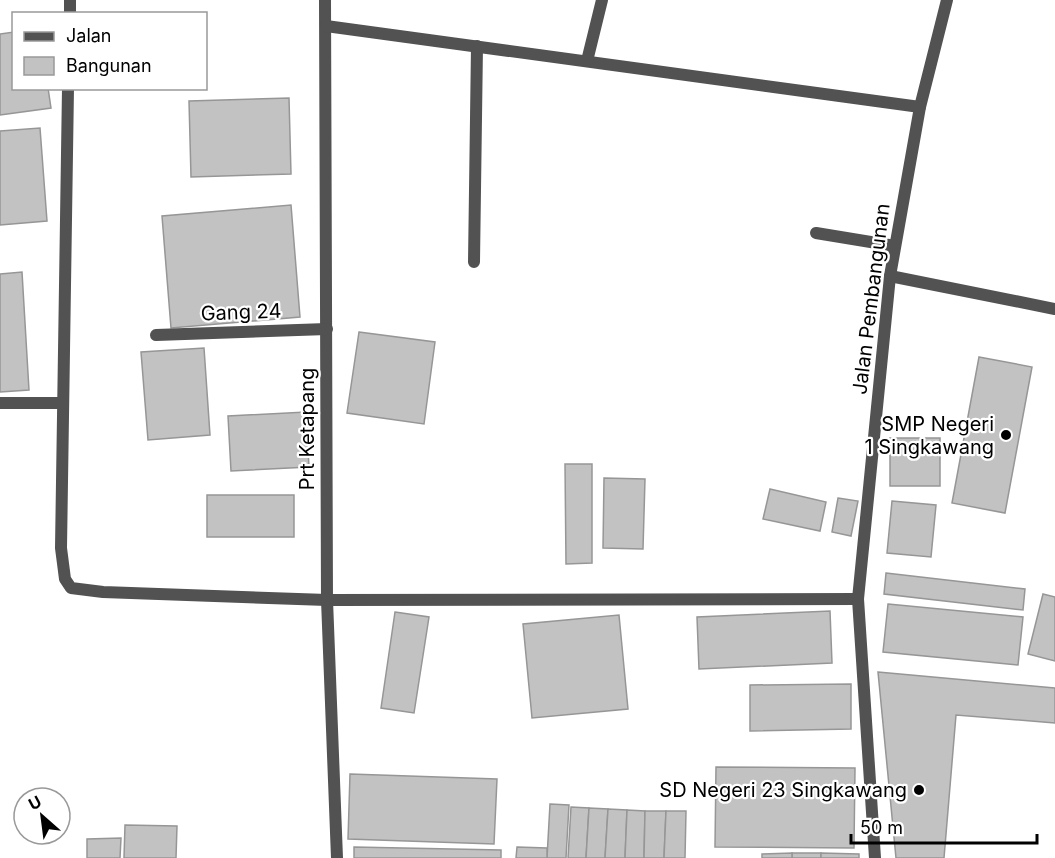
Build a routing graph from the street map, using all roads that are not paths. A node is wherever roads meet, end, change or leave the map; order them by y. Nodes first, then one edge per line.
1 (325, 0) edge
2 (602, 0) edge
3 (947, 0) edge
4 (326, 26) junction
5 (477, 46) junction
6 (587, 61) junction
7 (68, 90) edge
8 (920, 107) junction
9 (816, 233) dead end
10 (895, 246) junction
11 (474, 262) dead end
12 (890, 276) junction
13 (1055, 309) edge
14 (327, 329) junction
15 (156, 335) dead end
16 (0, 403) edge
17 (63, 403) junction
18 (858, 599) junction
19 (327, 600) junction
20 (337, 858) edge
21 (875, 858) edge

1 - 4 street, Prt Ketapang
2 - 6 street
3 - 8 street, Jalan Pembangunan
4 - 5 street
4 - 14 street, Prt Ketapang
5 - 6 street
5 - 11 street
6 - 8 street
7 - 17 street
8 - 10 street, Jalan Pembangunan
9 - 10 street
10 - 12 street, Jalan Pembangunan
12 - 13 street
12 - 18 street, Jalan Pembangunan
14 - 15 street, Gang 24
14 - 19 street, Prt Ketapang
16 - 17 street
17 - 19 street
18 - 19 street
18 - 21 street, Jalan Pembangunan
19 - 20 street, Prt Ketapang

